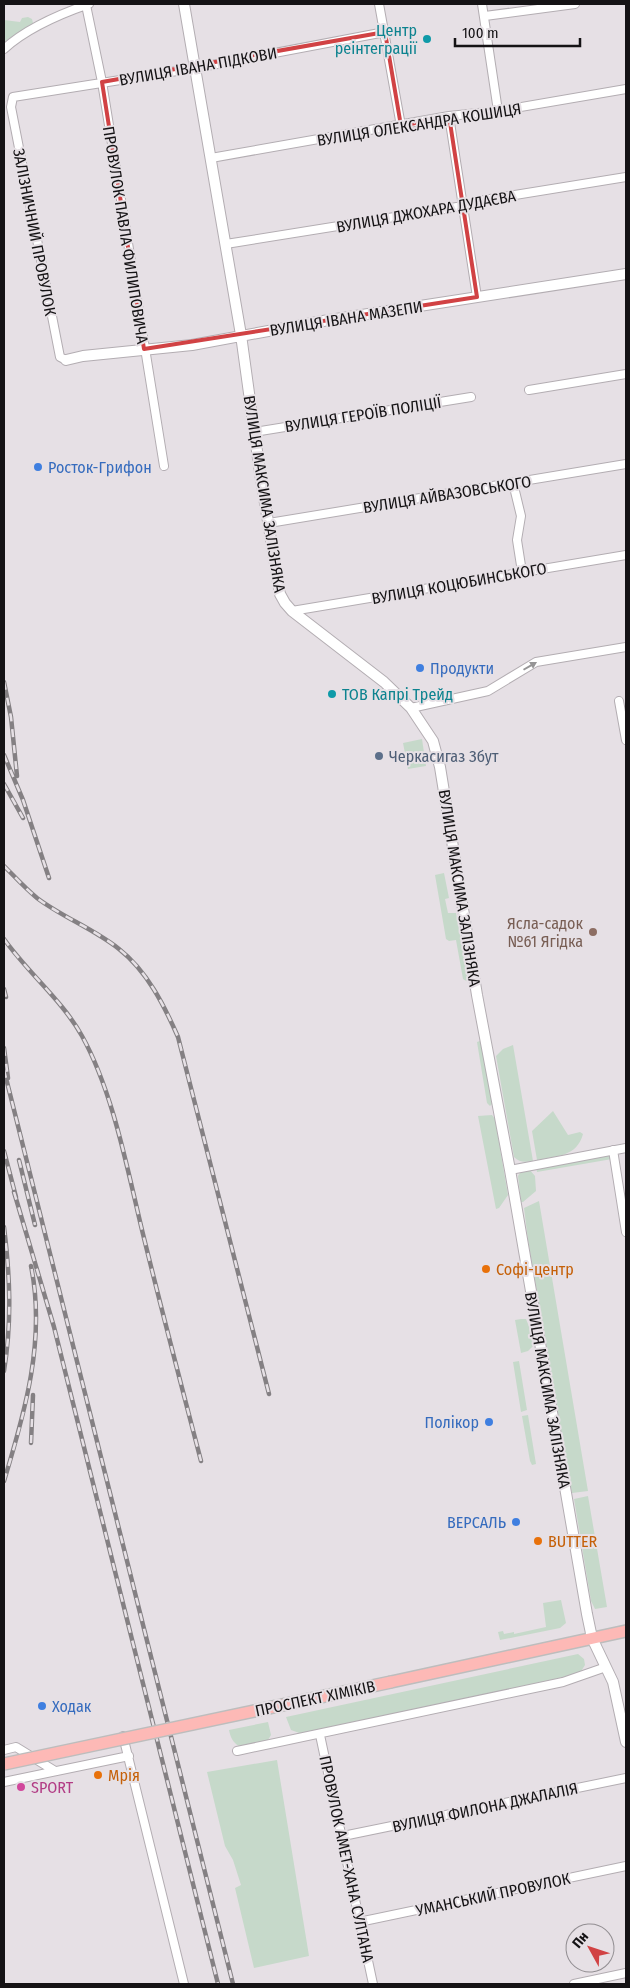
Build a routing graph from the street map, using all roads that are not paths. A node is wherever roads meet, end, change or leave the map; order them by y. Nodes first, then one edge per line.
1 (88, 4) edge
2 (184, 4) edge
3 (379, 4) edge
4 (482, 4) edge
5 (575, 4) edge
6 (485, 16) junction
7 (385, 32) junction
8 (4, 50) edge
9 (196, 68) junction
10 (102, 82) junction
11 (626, 89) edge
12 (12, 99) joint
13 (498, 111) junction
14 (450, 116) junction
15 (401, 126) junction
16 (211, 158) junction
17 (626, 177) edge
18 (463, 206) junction
19 (226, 244) junction
20 (626, 274) edge
21 (477, 297) junction
22 (241, 335) junction
23 (144, 349) junction
24 (66, 360) joint
25 (626, 374) edge
26 (529, 390) dead end
27 (472, 397) dead end
28 (254, 432) junction
29 (626, 464) edge
30 (164, 466) dead end
31 (513, 483) junction
32 (269, 523) junction
33 (626, 556) edge
34 (522, 572) junction
35 (292, 611) junction
36 (626, 647) edge
37 (619, 701) dead end
38 (411, 708) junction
39 (626, 740) edge
40 (626, 1148) edge
41 (613, 1150) junction
42 (510, 1170) junction
43 (626, 1232) edge
44 (626, 1631) edge
45 (592, 1638) junction
46 (606, 1667) junction
47 (320, 1735) junction
48 (94, 1742) junction
49 (626, 1742) edge
50 (4, 1750) edge
51 (237, 1751) dead end
52 (29, 1755) junction
53 (129, 1756) junction
54 (101, 1761) junction
55 (4, 1764) edge
56 (55, 1771) junction
57 (626, 1778) edge
58 (4, 1782) edge
59 (343, 1836) junction
60 (626, 1866) edge
61 (359, 1922) junction
62 (626, 1973) edge
63 (184, 1984) edge
64 (373, 1984) edge
65 (574, 1984) edge

1 - 8 street
1 - 10 street, ПРОВУЛОК ПАВЛА ФИЛИПОВИЧА
2 - 9 main road, ВУЛИЦЯ МАКСИМА ЗАЛІЗНЯКА
3 - 7 street
4 - 6 street
5 - 6 street
6 - 13 street
7 - 9 street, ВУЛИЦЯ ІВАНА ПІДКОВИ
7 - 15 street
9 - 10 street, ВУЛИЦЯ ІВАНА ПІДКОВИ
9 - 16 main road, ВУЛИЦЯ МАКСИМА ЗАЛІЗНЯКА
10 - 12 street, ВУЛИЦЯ ІВАНА ПІДКОВИ
10 - 23 street, ПРОВУЛОК ПАВЛА ФИЛИПОВИЧА
11 - 13 street, ВУЛИЦЯ ОЛЕКСАНДРА КОШИЦЯ
12 - 24 street, ЗАЛІЗНИЧНИЙ ПРОВУЛОК
13 - 14 street, ВУЛИЦЯ ОЛЕКСАНДРА КОШИЦЯ
14 - 15 street, ВУЛИЦЯ ОЛЕКСАНДРА КОШИЦЯ
14 - 18 street
15 - 16 street, ВУЛИЦЯ ОЛЕКСАНДРА КОШИЦЯ
16 - 19 main road, ВУЛИЦЯ МАКСИМА ЗАЛІЗНЯКА
17 - 18 street, ВУЛИЦЯ ДЖОХАРА ДУДАЄВА
18 - 19 street, ВУЛИЦЯ ДЖОХАРА ДУДАЄВА
18 - 21 street
19 - 22 main road, ВУЛИЦЯ МАКСИМА ЗАЛІЗНЯКА
20 - 21 main road, ВУЛИЦЯ ІВАНА МАЗЕПИ
21 - 22 main road, ВУЛИЦЯ ІВАНА МАЗЕПИ
22 - 23 main road, ВУЛИЦЯ ІВАНА МАЗЕПИ
22 - 28 main road, ВУЛИЦЯ МАКСИМА ЗАЛІЗНЯКА
23 - 24 main road, ВУЛИЦЯ ІВАНА МАЗЕПИ
23 - 30 street, ПРОВУЛОК ПАВЛА ФИЛИПОВИЧА
25 - 26 street
27 - 28 street, ВУЛИЦЯ ГЕРОЇВ ПОЛІЦІЇ
28 - 32 main road, ВУЛИЦЯ МАКСИМА ЗАЛІЗНЯКА
29 - 31 street, ВУЛИЦЯ АЙВАЗОВСЬКОГО
31 - 32 street, ВУЛИЦЯ АЙВАЗОВСЬКОГО
31 - 34 street
32 - 35 main road, ВУЛИЦЯ МАКСИМА ЗАЛІЗНЯКА
33 - 34 street, ВУЛИЦЯ КОЦЮБИНСЬКОГО
34 - 35 street, ВУЛИЦЯ КОЦЮБИНСЬКОГО
35 - 38 main road, ВУЛИЦЯ МАКСИМА ЗАЛІЗНЯКА
38 -> 36 street
37 - 39 street
38 - 42 main road, ВУЛИЦЯ МАКСИМА ЗАЛІЗНЯКА
40 - 41 street
41 - 42 street
41 - 43 street
42 - 45 main road, ВУЛИЦЯ МАКСИМА ЗАЛІЗНЯКА
44 - 45 main road, ПРОСПЕКТ ХІМІКІВ
45 - 46 main road, ВУЛИЦЯ МАКСИМА ЗАЛІЗНЯКА
45 - 55 main road, ПРОСПЕКТ ХІМІКІВ, bridge
46 - 47 street
46 - 49 main road, ВУЛИЦЯ МАКСИМА ЗАЛІЗНЯКА
47 - 51 street
47 - 59 street, ПРОВУЛОК АМЕТ-ХАНА СУЛТАНА
48 - 52 street
48 - 53 street
48 - 54 street
50 - 52 street
52 - 56 street
53 - 54 street
53 - 63 street
54 - 56 street
56 - 58 street
57 - 59 street, ВУЛИЦЯ ФИЛОНА ДЖАЛАЛІЯ
59 - 61 street, ПРОВУЛОК АМЕТ-ХАНА СУЛТАНА
60 - 61 street, УМАНСЬКИЙ ПРОВУЛОК
61 - 64 street, ПРОВУЛОК АМЕТ-ХАНА СУЛТАНА
62 - 65 street

